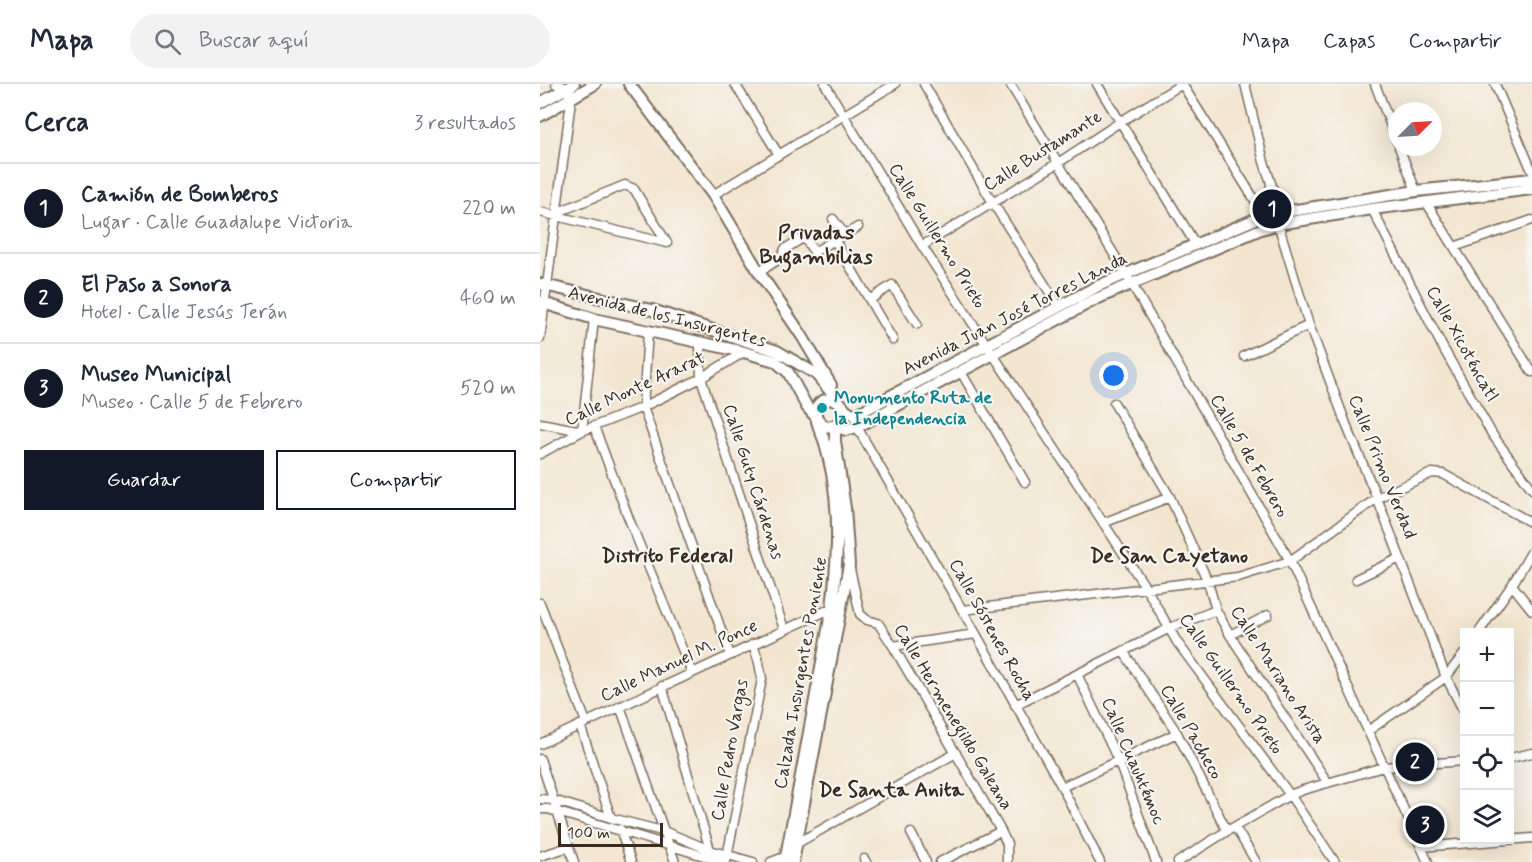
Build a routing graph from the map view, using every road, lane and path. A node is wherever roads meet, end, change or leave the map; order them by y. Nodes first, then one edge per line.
1 (595, 84) edge
2 (629, 84) edge
3 (735, 84) edge
4 (825, 84) edge
5 (895, 84) edge
6 (924, 84) edge
7 (1010, 84) edge
8 (1097, 84) edge
9 (1182, 84) edge
10 (1245, 84) edge
11 (1375, 84) edge
12 (1495, 84) edge
13 (569, 87) edge
14 (540, 103) edge
15 (844, 114) junction
16 (540, 116) edge
17 (1388, 118) edge
18 (1119, 122) junction
19 (779, 155) junction
20 (1402, 156) edge
21 (1058, 163) junction
22 (1532, 171) edge
23 (1532, 179) edge
24 (1271, 184) junction
25 (1532, 189) edge
26 (1416, 191) junction
27 (713, 195) junction
28 (993, 202) junction
29 (1426, 202) junction
30 (1372, 209) junction
31 (540, 212) edge
32 (557, 214) junction
33 (1267, 215) junction
34 (833, 219) dead end
35 (1532, 220) edge
36 (1278, 224) junction
37 (858, 227) dead end
38 (845, 235) junction
39 (835, 241) junction
40 (1196, 245) junction
41 (922, 246) junction
42 (1454, 247) junction
43 (759, 272) junction
44 (1129, 279) junction
45 (544, 285) edge
46 (871, 299) junction
47 (542, 303) edge
48 (1059, 307) junction
49 (594, 319) junction
50 (917, 324) dead end
51 (1309, 325) junction
52 (648, 331) junction
53 (540, 339) edge
54 (893, 340) dead end
55 (700, 344) junction
56 (990, 351) junction
57 (744, 352) junction
58 (1244, 356) dead end
59 (961, 372) junction
60 (1532, 372) edge
61 (701, 378) junction
62 (838, 402) junction
63 (1114, 403) dead end
64 (643, 407) junction
65 (855, 415) junction
66 (817, 418) junction
67 (540, 423) edge
68 (594, 426) junction
69 (836, 426) junction
70 (857, 427) junction
71 (582, 431) junction
72 (540, 454) edge
73 (1025, 482) dead end
74 (1532, 489) edge
75 (1170, 497) junction
76 (1377, 498) junction
77 (842, 516) junction
78 (1103, 523) junction
79 (1532, 524) edge
80 (1532, 551) edge
81 (1400, 558) junction
82 (1290, 561) junction
83 (849, 565) junction
84 (1356, 579) dead end
85 (1208, 582) junction
86 (1512, 585) junction
87 (1146, 588) junction
88 (540, 603) edge
89 (1531, 604) edge
90 (832, 608) junction
91 (963, 610) junction
92 (1216, 610) junction
93 (1268, 615) dead end
94 (1170, 628) junction
95 (1482, 628) edge
96 (784, 629) junction
97 (976, 634) junction
98 (1230, 635) junction
99 (753, 644) junction
100 (893, 646) junction
101 (1123, 651) junction
102 (730, 655) junction
103 (1460, 659) edge
104 (692, 673) junction
105 (1077, 674) junction
106 (1446, 677) junction
107 (662, 686) junction
108 (1460, 704) edge
109 (1015, 705) junction
110 (620, 706) junction
111 (583, 724) junction
112 (1368, 731) junction
113 (1177, 733) junction
114 (540, 744) edge
115 (956, 753) junction
116 (1532, 753) edge
117 (1514, 757) edge
118 (540, 759) edge
119 (1118, 760) junction
120 (1460, 761) edge
121 (1383, 767) junction
122 (1328, 783) junction
123 (1062, 787) junction
124 (1290, 795) junction
125 (540, 799) edge
126 (553, 800) junction
127 (540, 809) edge
128 (556, 811) junction
129 (611, 818) junction
130 (620, 829) junction
131 (1231, 829) junction
132 (1001, 831) junction
133 (666, 832) junction
134 (911, 833) dead end
135 (1532, 838) edge
136 (670, 845) junction
137 (569, 847) junction
138 (1421, 847) junction
139 (710, 850) junction
140 (540, 856) edge
141 (790, 856) edge
142 (726, 860) edge
143 (672, 861) edge
144 (1097, 861) edge
145 (574, 862) edge
146 (632, 862) edge
147 (753, 862) edge
148 (771, 862) edge
149 (926, 862) edge
150 (939, 862) edge
151 (1007, 862) edge
152 (1156, 862) edge
153 (1178, 862) edge
154 (1256, 862) edge
155 (1335, 862) edge
156 (1428, 862) edge

1 - 13 main road
2 - 27 main road
3 - 19 street
4 - 15 street, Calle Guillermo Prieto
5 - 15 street
6 - 28 street
7 - 21 street, Calle 5 de Febrero
8 - 18 street
9 - 18 street, Calle Bustamante
9 - 33 street
10 - 24 street
11 - 17 street
12 - 22 street
13 - 14 main road
13 - 16 main road
13 - 32 street
15 - 19 street
15 - 41 street, Calle Guillermo Prieto
18 - 21 street, Calle Bustamante
18 - 40 street
19 - 27 street
20 - 26 street
21 - 28 street, Calle Bustamante
21 - 44 street, Calle 5 de Febrero
23 - 26 main road, Avenida Juan José Torres Landa
24 - 33 street
24 - 36 street, Calle Primo Verdad
25 - 29 main road, Avenida Juan José Torres Landa
26 - 36 main road, Avenida Juan José Torres Landa
27 - 43 main road
28 - 41 street, Calle Bustamante
28 - 48 street
29 - 30 main road, Avenida Juan José Torres Landa
29 - 42 street
30 - 36 main road, Avenida Juan José Torres Landa
30 - 74 street, Calle Xicoténcatl
31 - 32 street
32 - 32 street
32 - 45 street
33 - 36 main road, Avenida Juan José Torres Landa
33 - 40 main road, Avenida Juan José Torres Landa
34 - 38 street
35 - 42 street
36 - 44 main road, Avenida Juan José Torres Landa
36 - 51 street, Calle Primo Verdad
37 - 38 street
38 - 39 street
39 - 43 street
39 - 46 street
40 - 44 main road, Avenida Juan José Torres Landa
41 - 56 street, Calle Guillermo Prieto
42 - 60 street
43 - 62 main road
44 - 48 main road, Avenida Juan José Torres Landa
44 - 56 main road, Avenida Juan José Torres Landa
44 - 82 street, Calle 5 de Febrero
45 - 47 street
45 - 62 main road, Avenida de los Insurgentes
46 - 50 street
46 - 54 street
47 - 49 main road, Avenida de los Insurgentes
47 - 53 street
48 - 56 main road, Avenida Juan José Torres Landa
49 - 52 main road, Avenida de los Insurgentes
49 - 71 street
51 - 58 street
51 - 76 street, Calle Primo Verdad
52 - 55 main road, Avenida de los Insurgentes
52 - 64 street
55 - 57 main road, Avenida de los Insurgentes
55 - 61 street, Calle Guty Cárdenas
56 - 59 main road, Avenida Juan José Torres Landa
56 - 65 main road, Avenida Juan José Torres Landa
56 - 78 street, Calle Guillermo Prieto
57 - 61 street, Calle Monte Ararat
57 - 66 main road, Avenida de los Insurgentes
59 - 70 main road, Avenida Juan José Torres Landa
59 - 73 street
61 - 64 street, Calle Monte Ararat
61 - 96 street, Calle Guty Cárdenas
62 - 65 main road
62 - 66 main road
62 - 69 main road
63 - 75 street, Calle Mariano Arista
64 - 68 street, Calle Monte Ararat
64 - 102 street
65 - 70 street, Calle Sóstenes Rocha
66 - 69 main road
66 - 77 main road, Calzada Insurgentes Poniente
67 - 71 street
68 - 71 street, Calle Monte Ararat
68 - 104 street
69 - 70 main road
69 - 77 main road, Calzada Insurgentes Poniente
70 - 91 street, Calle Sóstenes Rocha
71 - 72 street, Calle Monte Ararat
75 - 78 street
75 - 85 street, Calle Mariano Arista
76 - 79 street
76 - 81 street, Calle Primo Verdad
76 - 82 street
77 - 83 main road, Calzada Insurgentes Poniente
77 - 90 main road, Calzada Insurgentes Poniente
78 - 87 street, Calle Guillermo Prieto
80 - 86 street
81 - 84 street
81 - 106 street, Calle Primo Verdad
82 - 85 street
82 - 112 street, Calle 5 de Febrero
83 - 100 street, Calle Hermenegildo Galeana
83 - 141 main road, Calzada Insurgentes Poniente
85 - 87 street
85 - 92 street, Calle Mariano Arista
86 - 89 street
86 - 95 street
87 - 91 street
87 - 94 street, Calle Guillermo Prieto
88 - 111 street
90 - 96 street, Calle Manuel M. Ponce
90 - 141 main road, Calzada Insurgentes Poniente
91 - 97 street, Calle Sóstenes Rocha
92 - 94 street
92 - 98 street, Calle Mariano Arista
93 - 98 street
94 - 101 street
94 - 124 street, Calle Guillermo Prieto
96 - 99 street, Calle Manuel M. Ponce
97 - 100 street
97 - 109 street, Calle Sóstenes Rocha
98 - 122 street, Calle Mariano Arista
99 - 102 street, Calle Manuel M. Ponce
99 - 142 street, Calle Pedro Vargas
100 - 115 street, Calle Hermenegildo Galeana
101 - 105 street
101 - 113 street, Calle Pacheco
102 - 104 street, Calle Manuel M. Ponce
103 - 106 street
104 - 107 street, Calle Manuel M. Ponce
105 - 109 street
105 - 119 street, Calle Cuauhtémoc
106 - 108 street, Calle Primo Verdad
106 - 112 street
107 - 110 street, Calle Manuel M. Ponce
107 - 139 street
109 - 123 street, Calle Sóstenes Rocha
110 - 111 street, Calle Manuel M. Ponce
110 - 133 street
111 - 114 street, Calle Manuel M. Ponce
111 - 129 street
112 - 121 street, Calle 5 de Febrero
113 - 119 street
113 - 131 street, Calle Pacheco
115 - 132 street, Calle Hermenegildo Galeana
115 - 141 street
116 - 117 street
118 - 126 street
119 - 123 street
119 - 152 street, Calle Cuauhtémoc
120 - 121 street
121 - 122 street
121 - 138 street, Calle 5 de Febrero
122 - 124 street
123 - 144 street, Calle Sóstenes Rocha
124 - 131 street
124 - 155 street, Calle Guillermo Prieto
125 - 126 street
126 - 128 street
126 - 129 street
127 - 128 street
128 - 130 street
128 - 137 street
129 - 133 street
130 - 136 street
130 - 146 street
131 - 153 street
131 - 154 street, Calle Pacheco
132 - 150 street
132 - 151 street, Calle Hermenegildo Galeana
133 - 136 street
133 - 139 street
134 - 149 street
135 - 138 street
136 - 142 street
136 - 143 street
137 - 140 street
137 - 145 street
138 - 156 street, Calle 5 de Febrero
139 - 142 street
141 - 148 street
142 - 147 street

